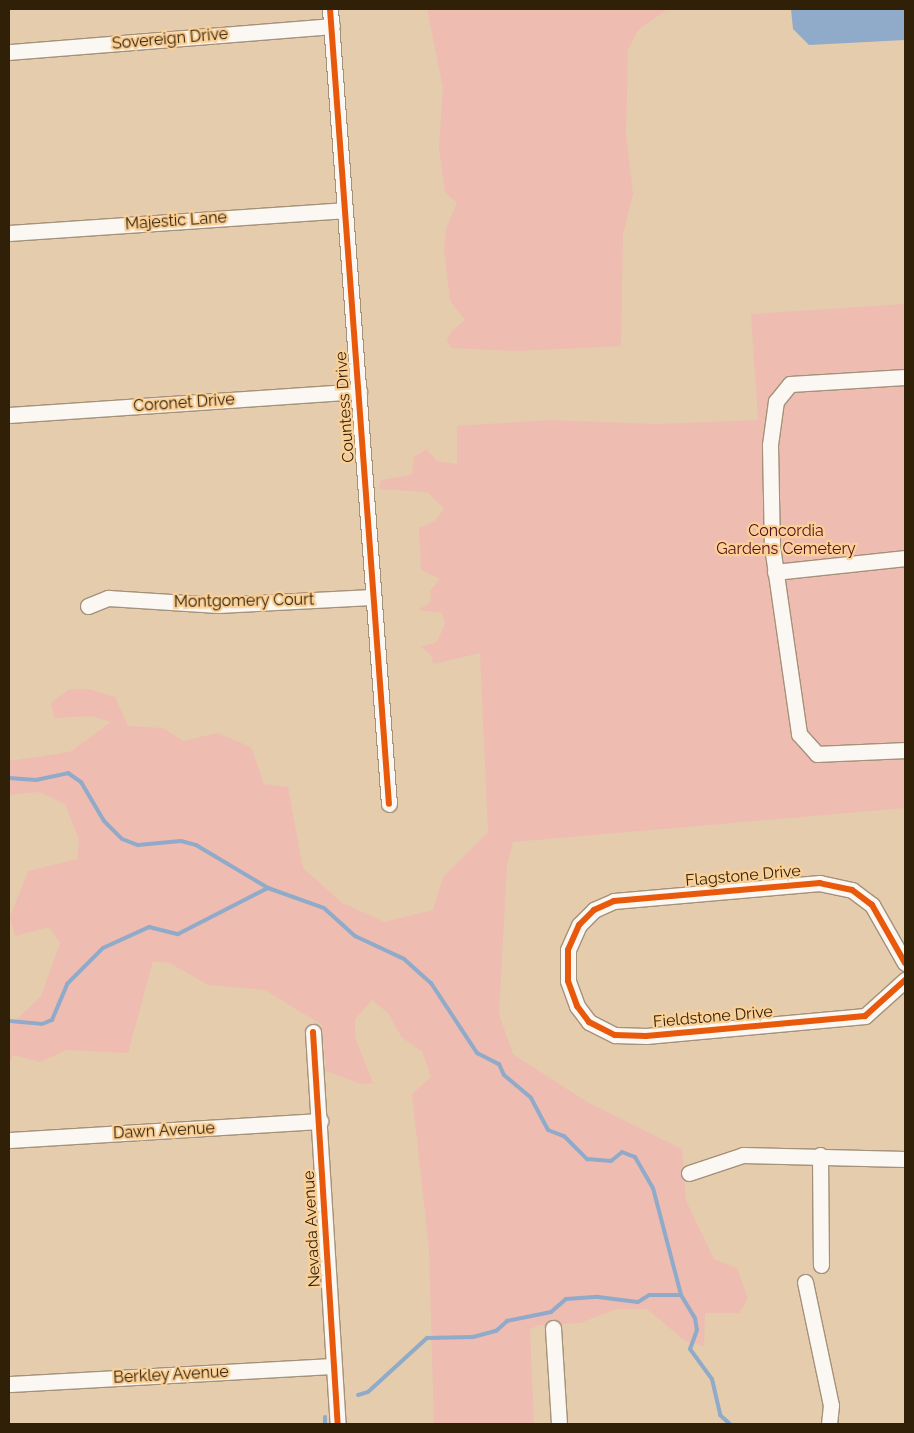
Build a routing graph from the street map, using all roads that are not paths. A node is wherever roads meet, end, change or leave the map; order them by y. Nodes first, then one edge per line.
1 (330, 9) edge
2 (332, 26) junction
3 (9, 52) edge
4 (343, 210) junction
5 (9, 233) edge
6 (905, 377) edge
7 (358, 391) junction
8 (9, 415) edge
9 (905, 558) edge
10 (775, 572) junction
11 (372, 597) junction
12 (88, 606) dead end
13 (905, 750) edge
14 (389, 804) dead end
15 (568, 950) joint
16 (905, 964) edge
17 (905, 980) edge
18 (313, 1032) dead end
19 (320, 1122) junction
20 (9, 1140) edge
21 (820, 1155) junction
22 (905, 1159) edge
23 (689, 1173) dead end
24 (822, 1265) dead end
25 (805, 1282) dead end
26 (553, 1328) dead end
27 (334, 1366) junction
28 (9, 1384) edge
29 (338, 1424) edge
30 (559, 1424) edge
31 (829, 1424) edge

1 - 2 street, Countess Drive
2 - 3 street, Sovereign Drive
2 - 4 street, Countess Drive
4 - 5 street, Majestic Lane
4 - 7 street, Countess Drive
6 - 10 street
7 - 8 street, Coronet Drive
7 - 11 street, Countess Drive
9 - 10 street
10 - 13 street
11 - 12 street, Montgomery Court
11 - 14 street, Countess Drive
15 - 16 street, Flagstone Drive
15 - 17 street, Fieldstone Drive
18 - 19 street, Nevada Avenue
19 - 20 street, Dawn Avenue
19 - 27 street, Nevada Avenue
21 - 22 street
21 - 23 street
21 - 24 street
25 - 31 street
26 - 30 street
27 - 28 street, Berkley Avenue
27 - 29 street, Nevada Avenue

